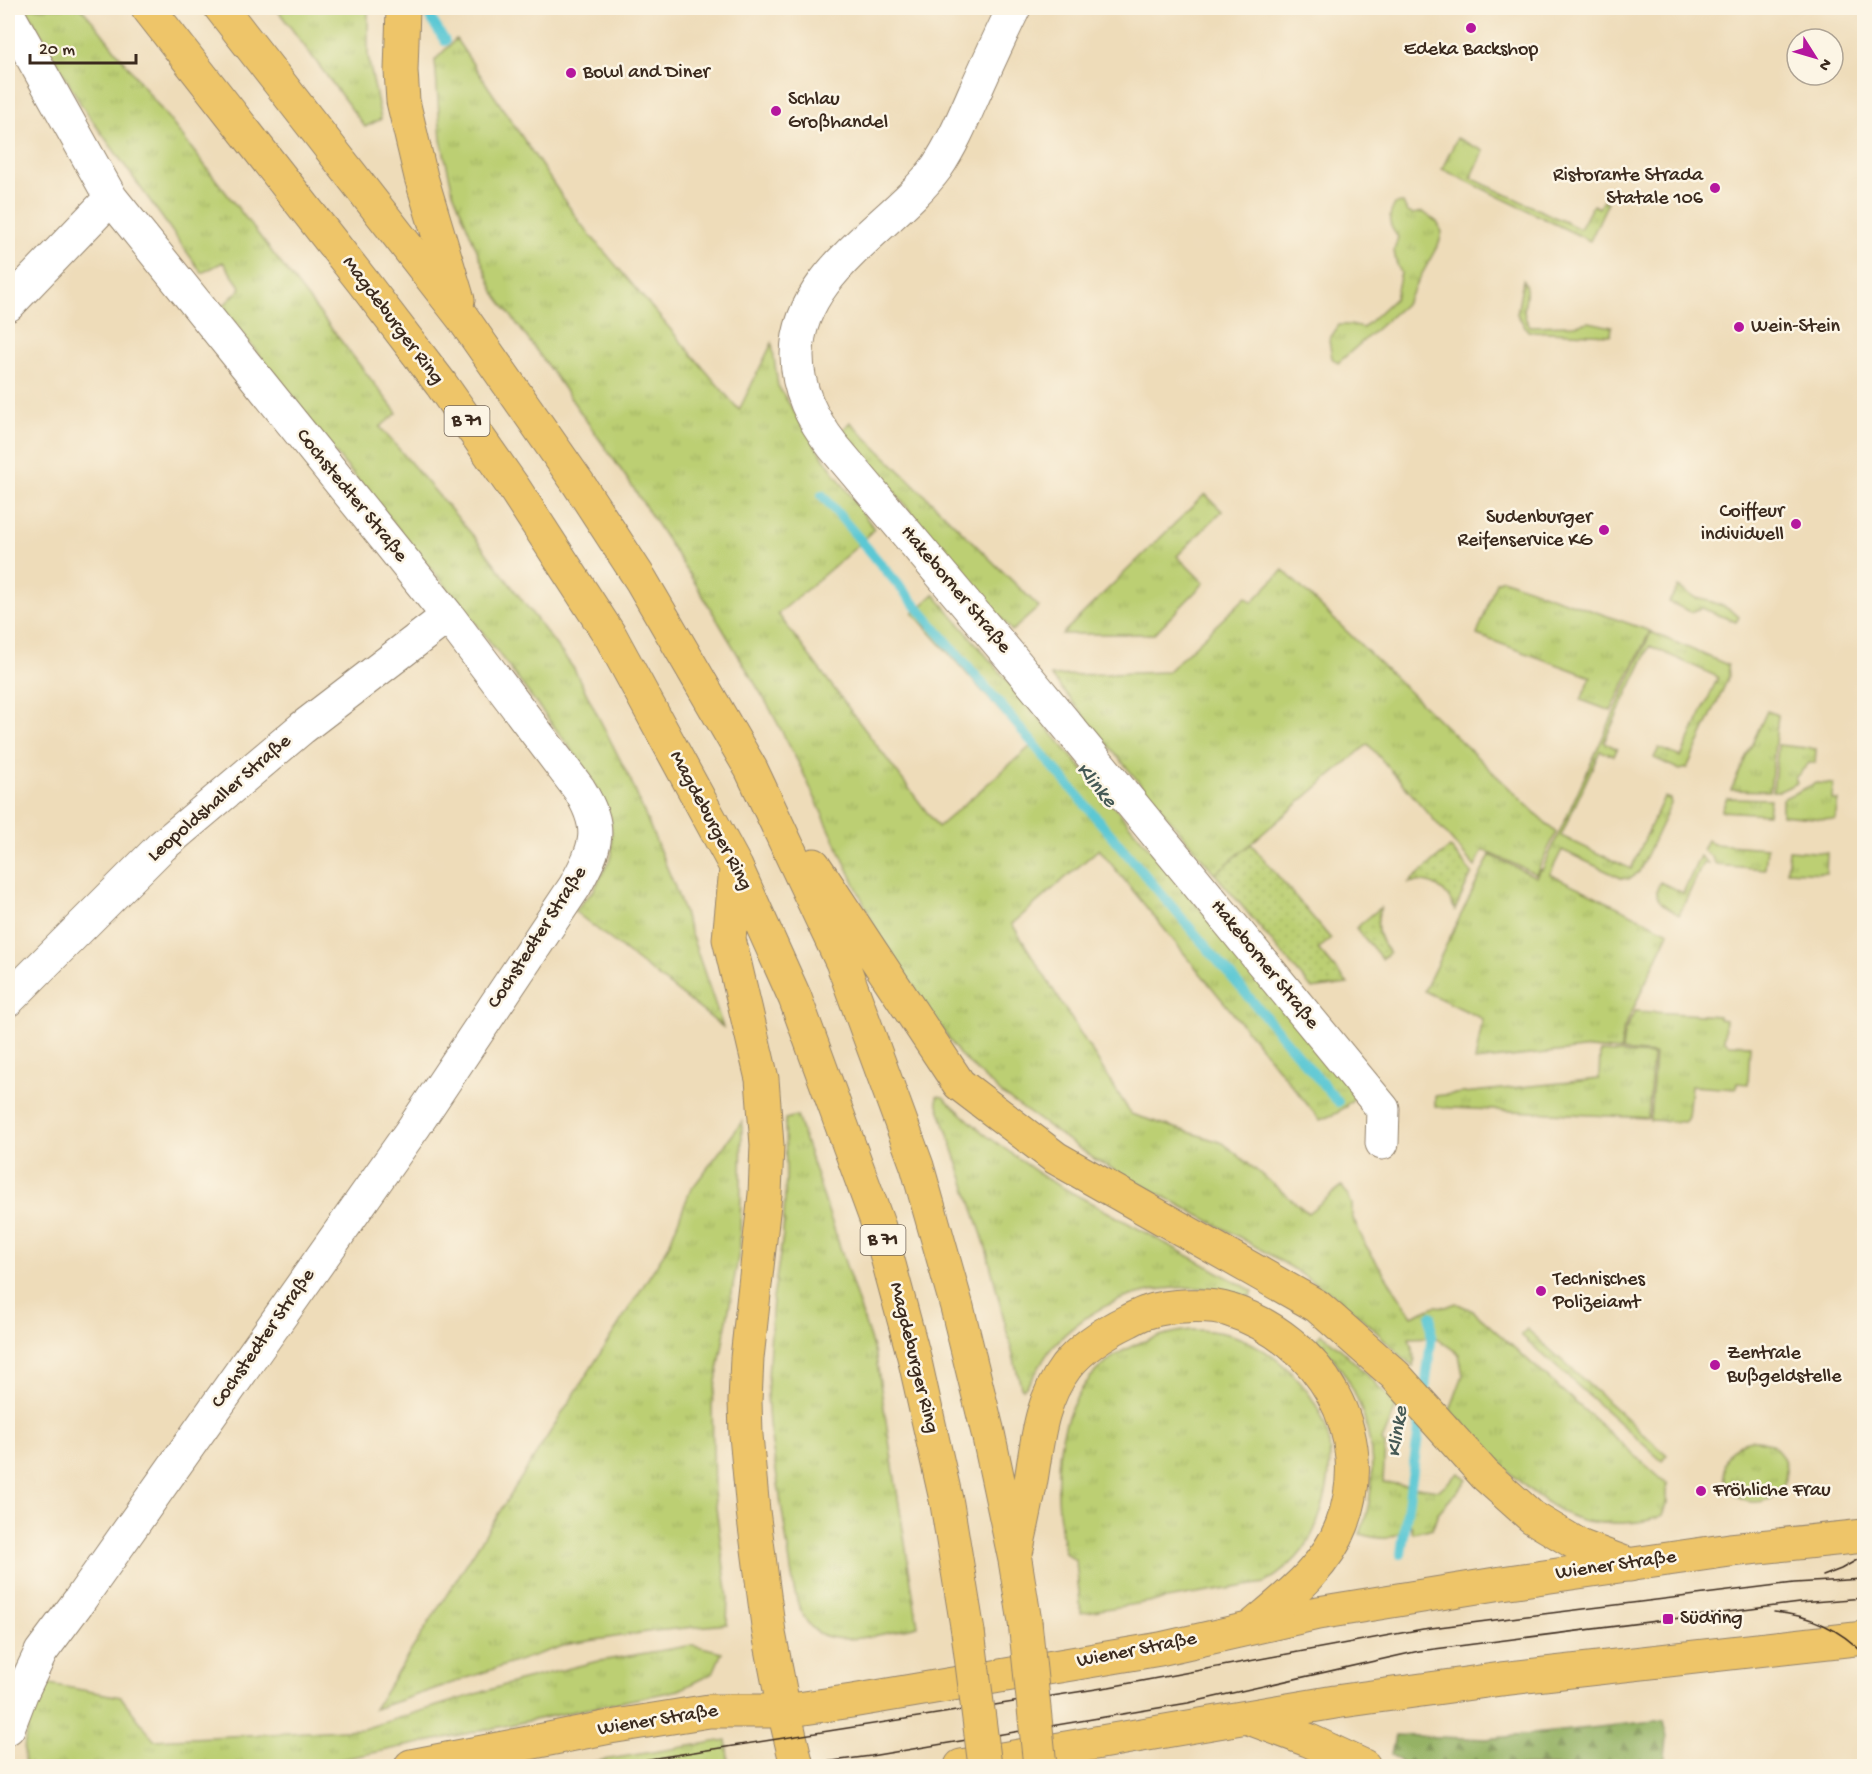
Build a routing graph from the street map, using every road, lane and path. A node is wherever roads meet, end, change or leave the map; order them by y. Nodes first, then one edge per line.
1 (148, 8) edge
2 (222, 8) edge
3 (403, 8) edge
4 (1014, 8) edge
5 (8, 14) edge
6 (111, 198) junction
7 (8, 305) edge
8 (462, 317) junction
9 (448, 616) junction
10 (751, 769) junction
11 (736, 867) junction
12 (8, 1000) edge
13 (1382, 1143) dead end
14 (1864, 1536) edge
15 (1015, 1560) junction
16 (1630, 1564) junction
17 (1252, 1626) junction
18 (1864, 1638) edge
19 (784, 1711) junction
20 (1249, 1718) junction
21 (8, 1728) edge
22 (1358, 1763) edge
23 (411, 1767) edge
24 (797, 1767) edge
25 (961, 1767) edge
26 (985, 1767) edge
27 (1040, 1767) edge

1 - 11 main road, Magdeburger Ring / B 71
2 - 8 main road, B 71
3 - 8 main road
4 - 13 street, Hakeborner Straße
5 - 6 street, Cochstedter Straße
6 - 7 street
6 - 9 street, Cochstedter Straße
8 - 10 main road, B 71
9 - 12 street, Leopoldshaller Straße
9 - 21 street, Cochstedter Straße
10 - 15 main road, B 71
10 - 16 main road
11 - 19 main road
11 - 26 main road, Magdeburger Ring / B 71, bridge
14 - 16 main road, Wiener Straße
15 - 17 main road
15 - 27 main road, B 71, bridge
16 - 17 main road, Wiener Straße
17 - 19 main road, Wiener Straße
18 - 20 main road
19 - 23 main road, Wiener Straße
19 - 24 main road
20 - 22 main road
20 - 25 main road

